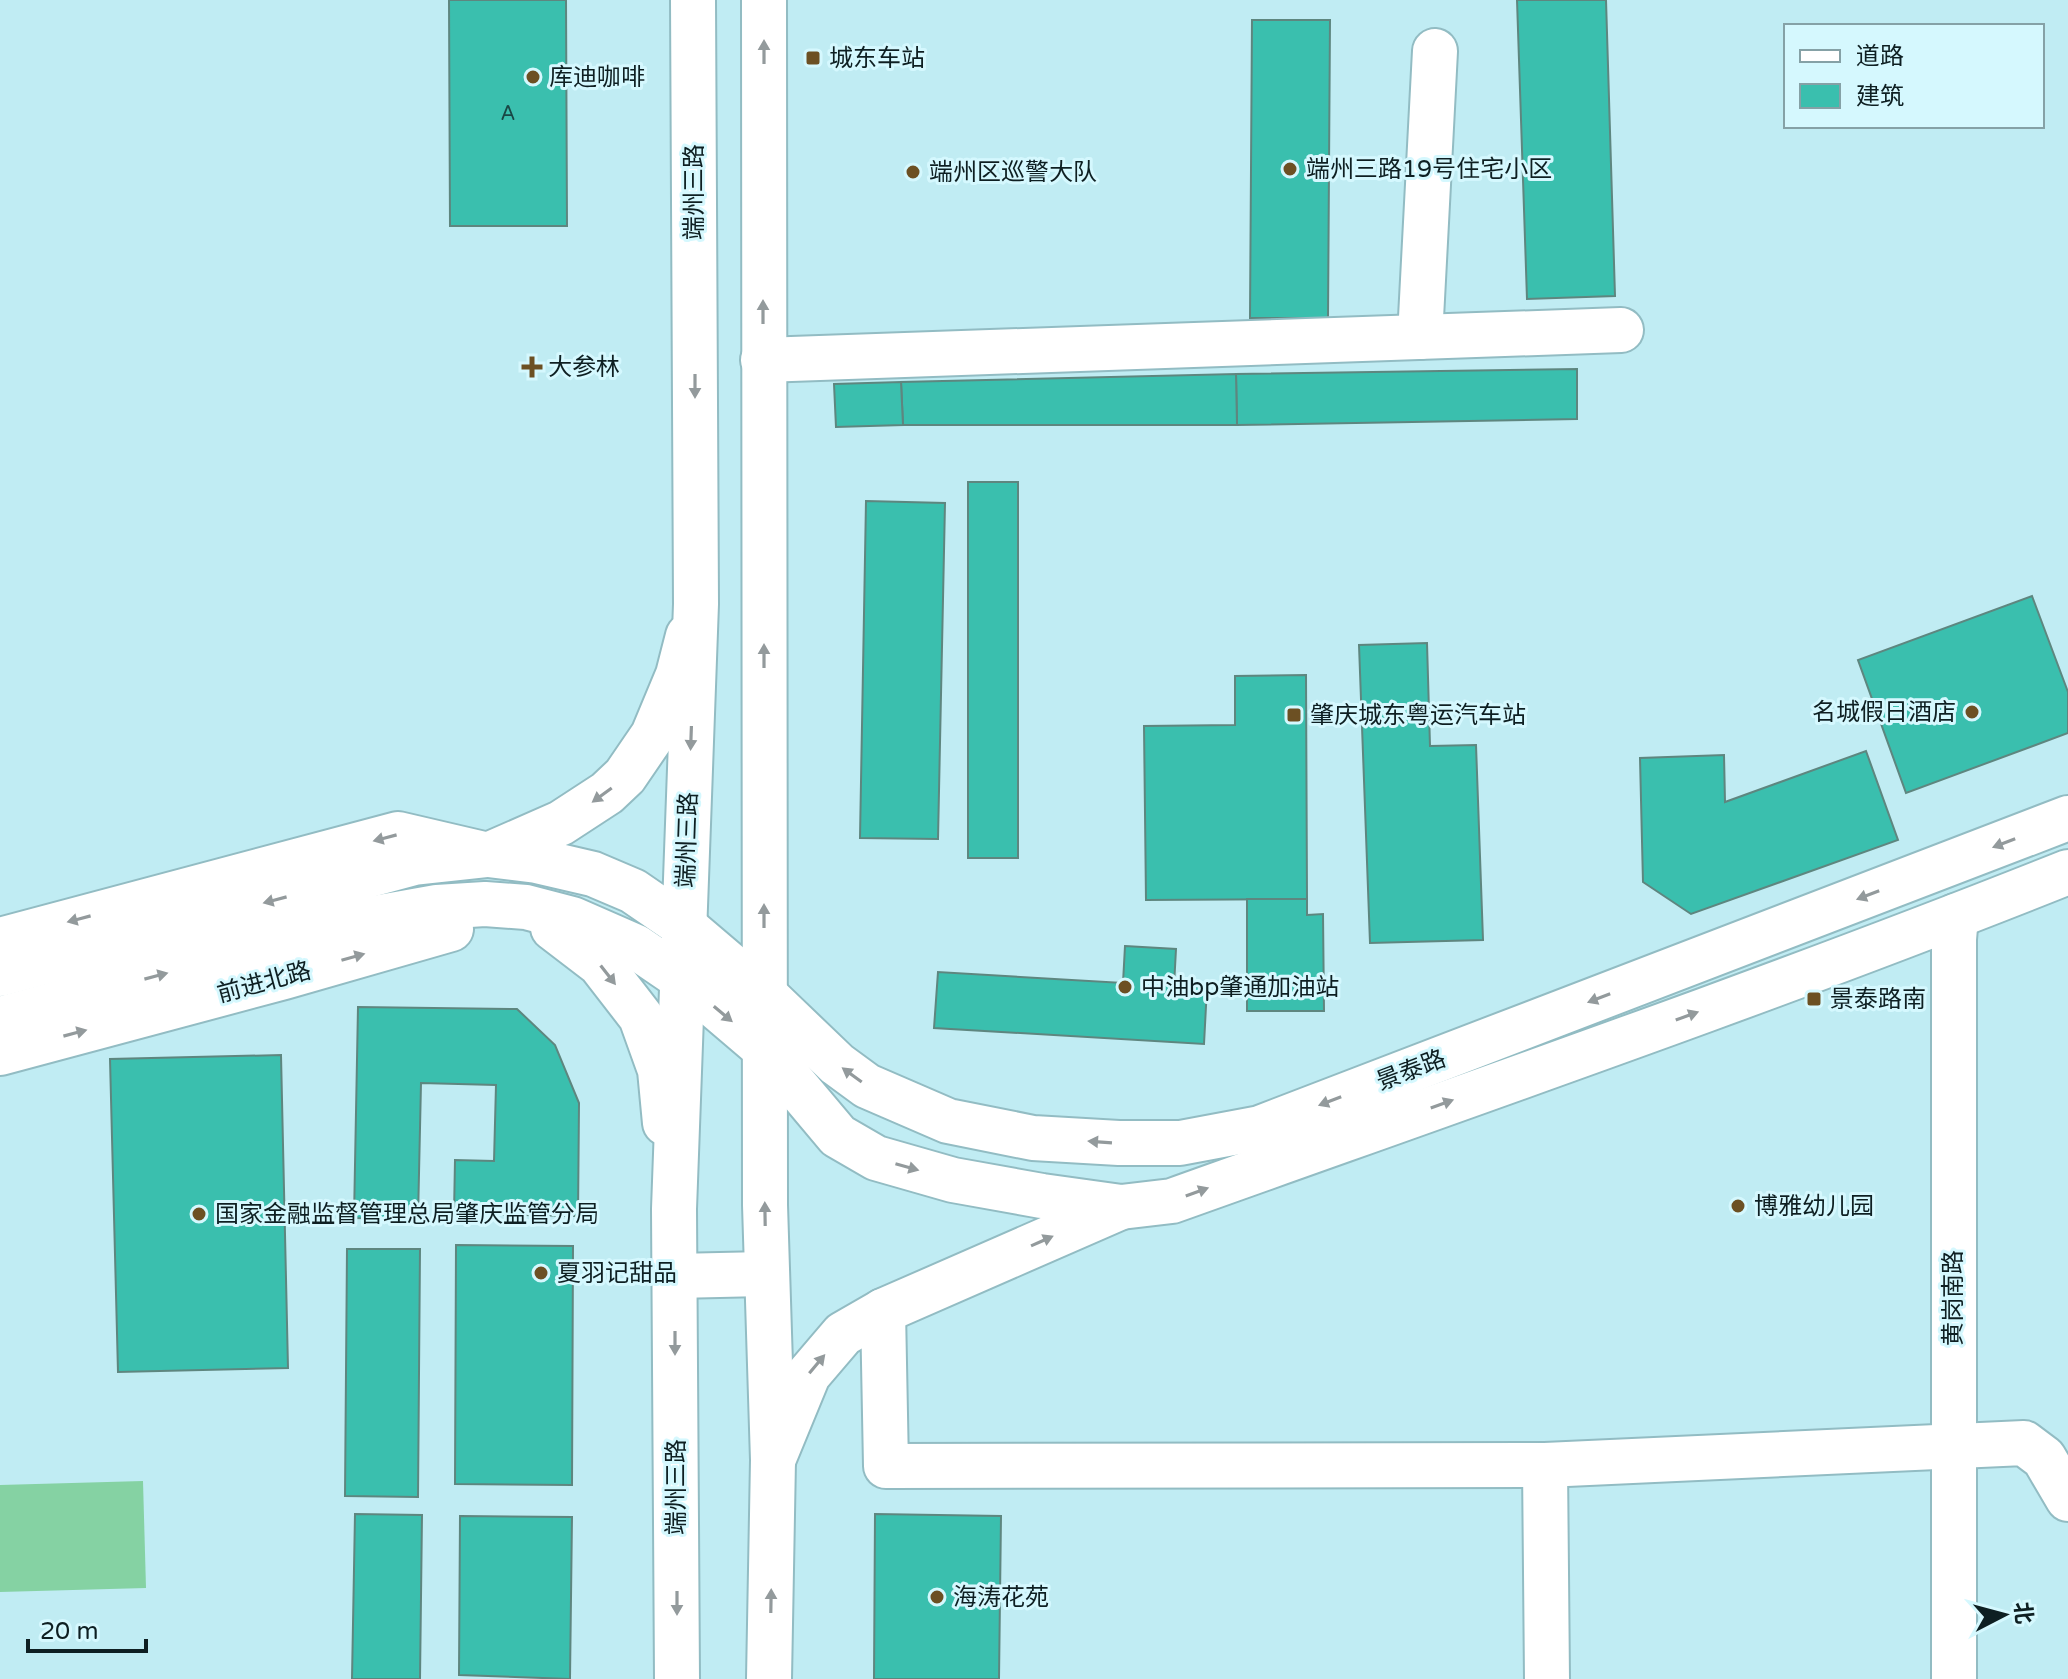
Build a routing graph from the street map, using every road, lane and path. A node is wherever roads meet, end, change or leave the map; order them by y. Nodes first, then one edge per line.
1 (693, 0) edge
2 (764, 0) edge
3 (1435, 51) dead end
4 (764, 186) junction
5 (694, 187) junction
6 (1621, 330) dead end
7 (1420, 337) junction
8 (763, 360) junction
9 (696, 604) junction
10 (2068, 818) edge
11 (488, 855) junction
12 (2068, 872) edge
13 (526, 907) junction
14 (1956, 916) junction
15 (684, 926) junction
16 (0, 940) edge
17 (0, 974) edge
18 (683, 979) junction
19 (764, 994) junction
20 (0, 1019) edge
21 (764, 1048) junction
22 (0, 1053) edge
23 (1121, 1207) junction
24 (674, 1209) junction
25 (767, 1274) junction
26 (675, 1276) junction
27 (883, 1311) junction
28 (1953, 1446) junction
29 (773, 1460) junction
30 (1545, 1465) junction
31 (2068, 1499) edge
32 (677, 1679) edge
33 (769, 1679) edge
34 (1547, 1679) edge
35 (1954, 1679) edge

1 - 5 street, 端州三路
4 -> 2 street
3 - 7 street
4 - 5 street
8 -> 4 street
5 -> 9 street, 端州三路
6 - 7 street
7 - 8 street
19 -> 8 street
9 -> 11 street
9 -> 15 street, 端州三路
10 -> 19 street, 景泰路
11 - 15 street
11 -> 16 street
11 -> 17 street
12 - 14 street
13 - 18 street, 前进北路
20 -> 13 street, 前进北路
22 -> 13 street, 前进北路
13 -> 24 street
23 -> 14 street
14 - 28 street, 黄岗南路
15 - 18 street, 端州三路
15 - 19 street
18 -> 21 street, 前进北路
18 - 24 street, 端州三路
19 - 21 street
21 -> 23 street, 前进北路
25 -> 21 street
27 -> 23 street
24 - 26 street, 端州三路
25 - 26 street
25 - 29 street
26 -> 32 street, 端州三路
29 -> 27 street
27 - 30 street
28 - 30 street
28 - 31 street
28 - 35 street, 黄岗南路
33 -> 29 street
30 - 34 street

